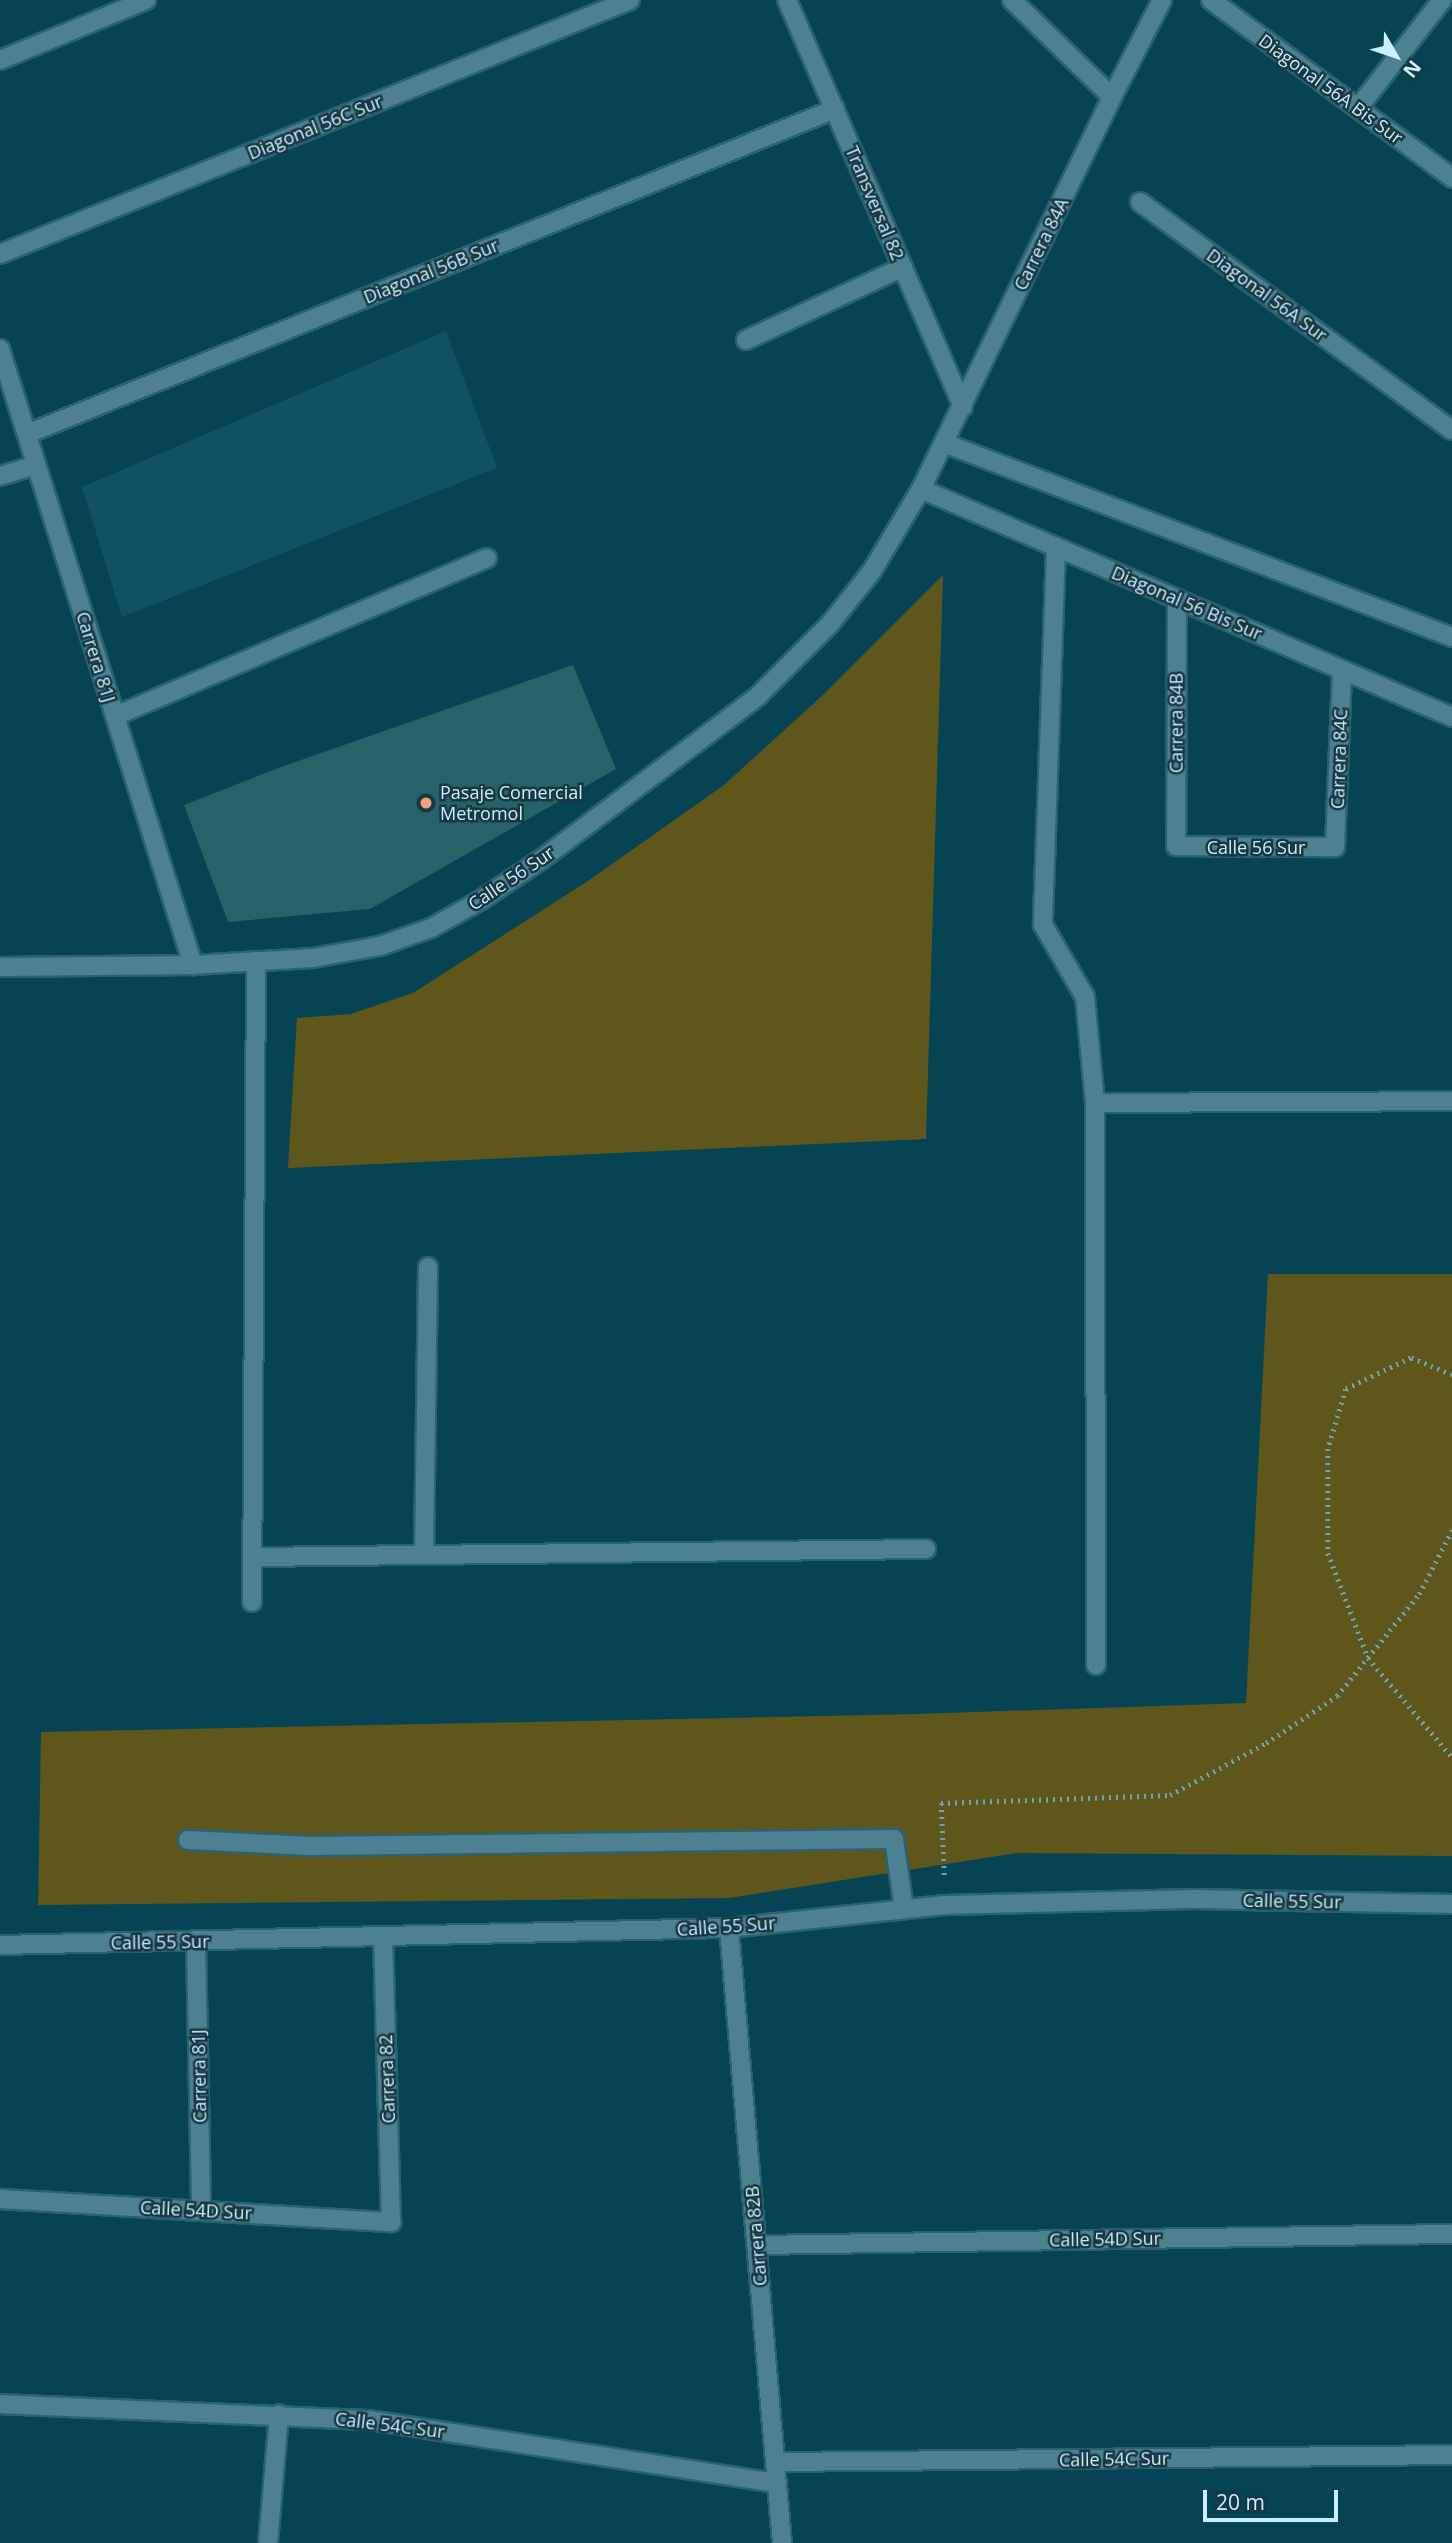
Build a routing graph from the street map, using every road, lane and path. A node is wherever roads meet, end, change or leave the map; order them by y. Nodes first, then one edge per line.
1 (146, 0) edge
2 (630, 0) edge
3 (787, 0) edge
4 (1012, 0) edge
5 (1162, 0) edge
6 (1211, 0) edge
7 (1442, 0) edge
8 (0, 60) edge
9 (1112, 97) junction
10 (1358, 108) junction
11 (835, 109) junction
12 (1452, 178) edge
13 (1140, 202) dead end
14 (0, 254) edge
15 (903, 267) junction
16 (746, 341) dead end
17 (0, 349) edge
18 (4, 372) edge
19 (963, 406) junction
20 (1452, 430) edge
21 (27, 434) junction
22 (944, 443) junction
23 (36, 466) junction
24 (0, 476) edge
25 (921, 489) junction
26 (1056, 547) junction
27 (487, 558) dead end
28 (1177, 599) junction
29 (1452, 637) edge
30 (1342, 670) junction
31 (115, 716) junction
32 (1452, 717) edge
33 (1176, 846) joint
34 (1335, 847) joint
35 (256, 961) junction
36 (193, 965) junction
37 (0, 967) edge
38 (1452, 1101) edge
39 (1095, 1103) junction
40 (428, 1267) dead end
41 (1452, 1375) edge
42 (1452, 1530) edge
43 (926, 1549) dead end
44 (424, 1555) junction
45 (253, 1557) junction
46 (252, 1602) dead end
47 (1368, 1658) junction
48 (1096, 1665) dead end
49 (1452, 1756) edge
50 (188, 1840) dead end
51 (1452, 1904) edge
52 (945, 1905) junction
53 (904, 1909) junction
54 (729, 1928) junction
55 (383, 1936) junction
56 (196, 1941) junction
57 (0, 1945) edge
58 (0, 2199) edge
59 (201, 2211) junction
60 (391, 2222) joint
61 (1452, 2234) edge
62 (757, 2245) junction
63 (0, 2404) edge
64 (279, 2414) junction
65 (1452, 2455) edge
66 (776, 2462) junction
67 (777, 2483) junction
68 (268, 2543) edge
69 (782, 2543) edge

1 - 8 street
2 - 14 street, Diagonal 56C Sur
3 - 11 street, Transversal 82
4 - 9 street
5 - 9 street, Carrera 84A
6 - 10 street, Diagonal 56A Bis Sur
7 - 10 street
9 - 19 street, Carrera 84A
10 - 12 street, Diagonal 56A Bis Sur
11 - 15 street, Transversal 82
11 - 21 street, Diagonal 56B Sur
13 - 20 street, Diagonal 56A Sur
15 - 16 street
15 - 19 street, Transversal 82
17 - 18 street, Carrera 81J
18 - 21 street, Carrera 81J
19 - 22 street, Carrera 84A
21 - 23 street, Carrera 81J
22 - 25 street, Carrera 84A
22 - 29 street
23 - 24 street
23 - 31 street, Carrera 81J
25 - 26 street, Diagonal 56 Bis Sur
25 - 35 street, Calle 56 Sur
26 - 28 street, Diagonal 56 Bis Sur
26 - 39 street
27 - 31 street
28 - 30 street, Diagonal 56 Bis Sur
28 - 33 street, Carrera 84B
30 - 32 street, Diagonal 56 Bis Sur
30 - 34 street, Carrera 84C
31 - 36 street, Carrera 81J
33 - 34 street, Calle 56 Sur
35 - 36 street, Calle 56 Sur
35 - 45 street
36 - 37 street, Calle 56 Sur
38 - 39 street
39 - 48 street
40 - 44 street
41 - 47 path
42 - 47 path
43 - 44 street
44 - 45 street
45 - 46 street
47 - 49 path
47 - 52 path
50 - 53 street
51 - 52 street, Calle 55 Sur
52 - 53 street, Calle 55 Sur
53 - 54 street, Calle 55 Sur
54 - 55 street, Calle 55 Sur
54 - 62 street, Carrera 82B
55 - 56 street, Calle 55 Sur
55 - 60 street, Carrera 82
56 - 57 street, Calle 55 Sur
56 - 59 street, Carrera 81J
58 - 59 street, Calle 54D Sur
59 - 60 street, Calle 54D Sur
61 - 62 street, Calle 54D Sur
62 - 66 street, Carrera 82B
63 - 64 street, Calle 54C Sur
64 - 67 street, Calle 54C Sur
64 - 68 street
65 - 66 street, Calle 54C Sur
66 - 67 street, Carrera 82B
67 - 69 street, Carrera 82B

